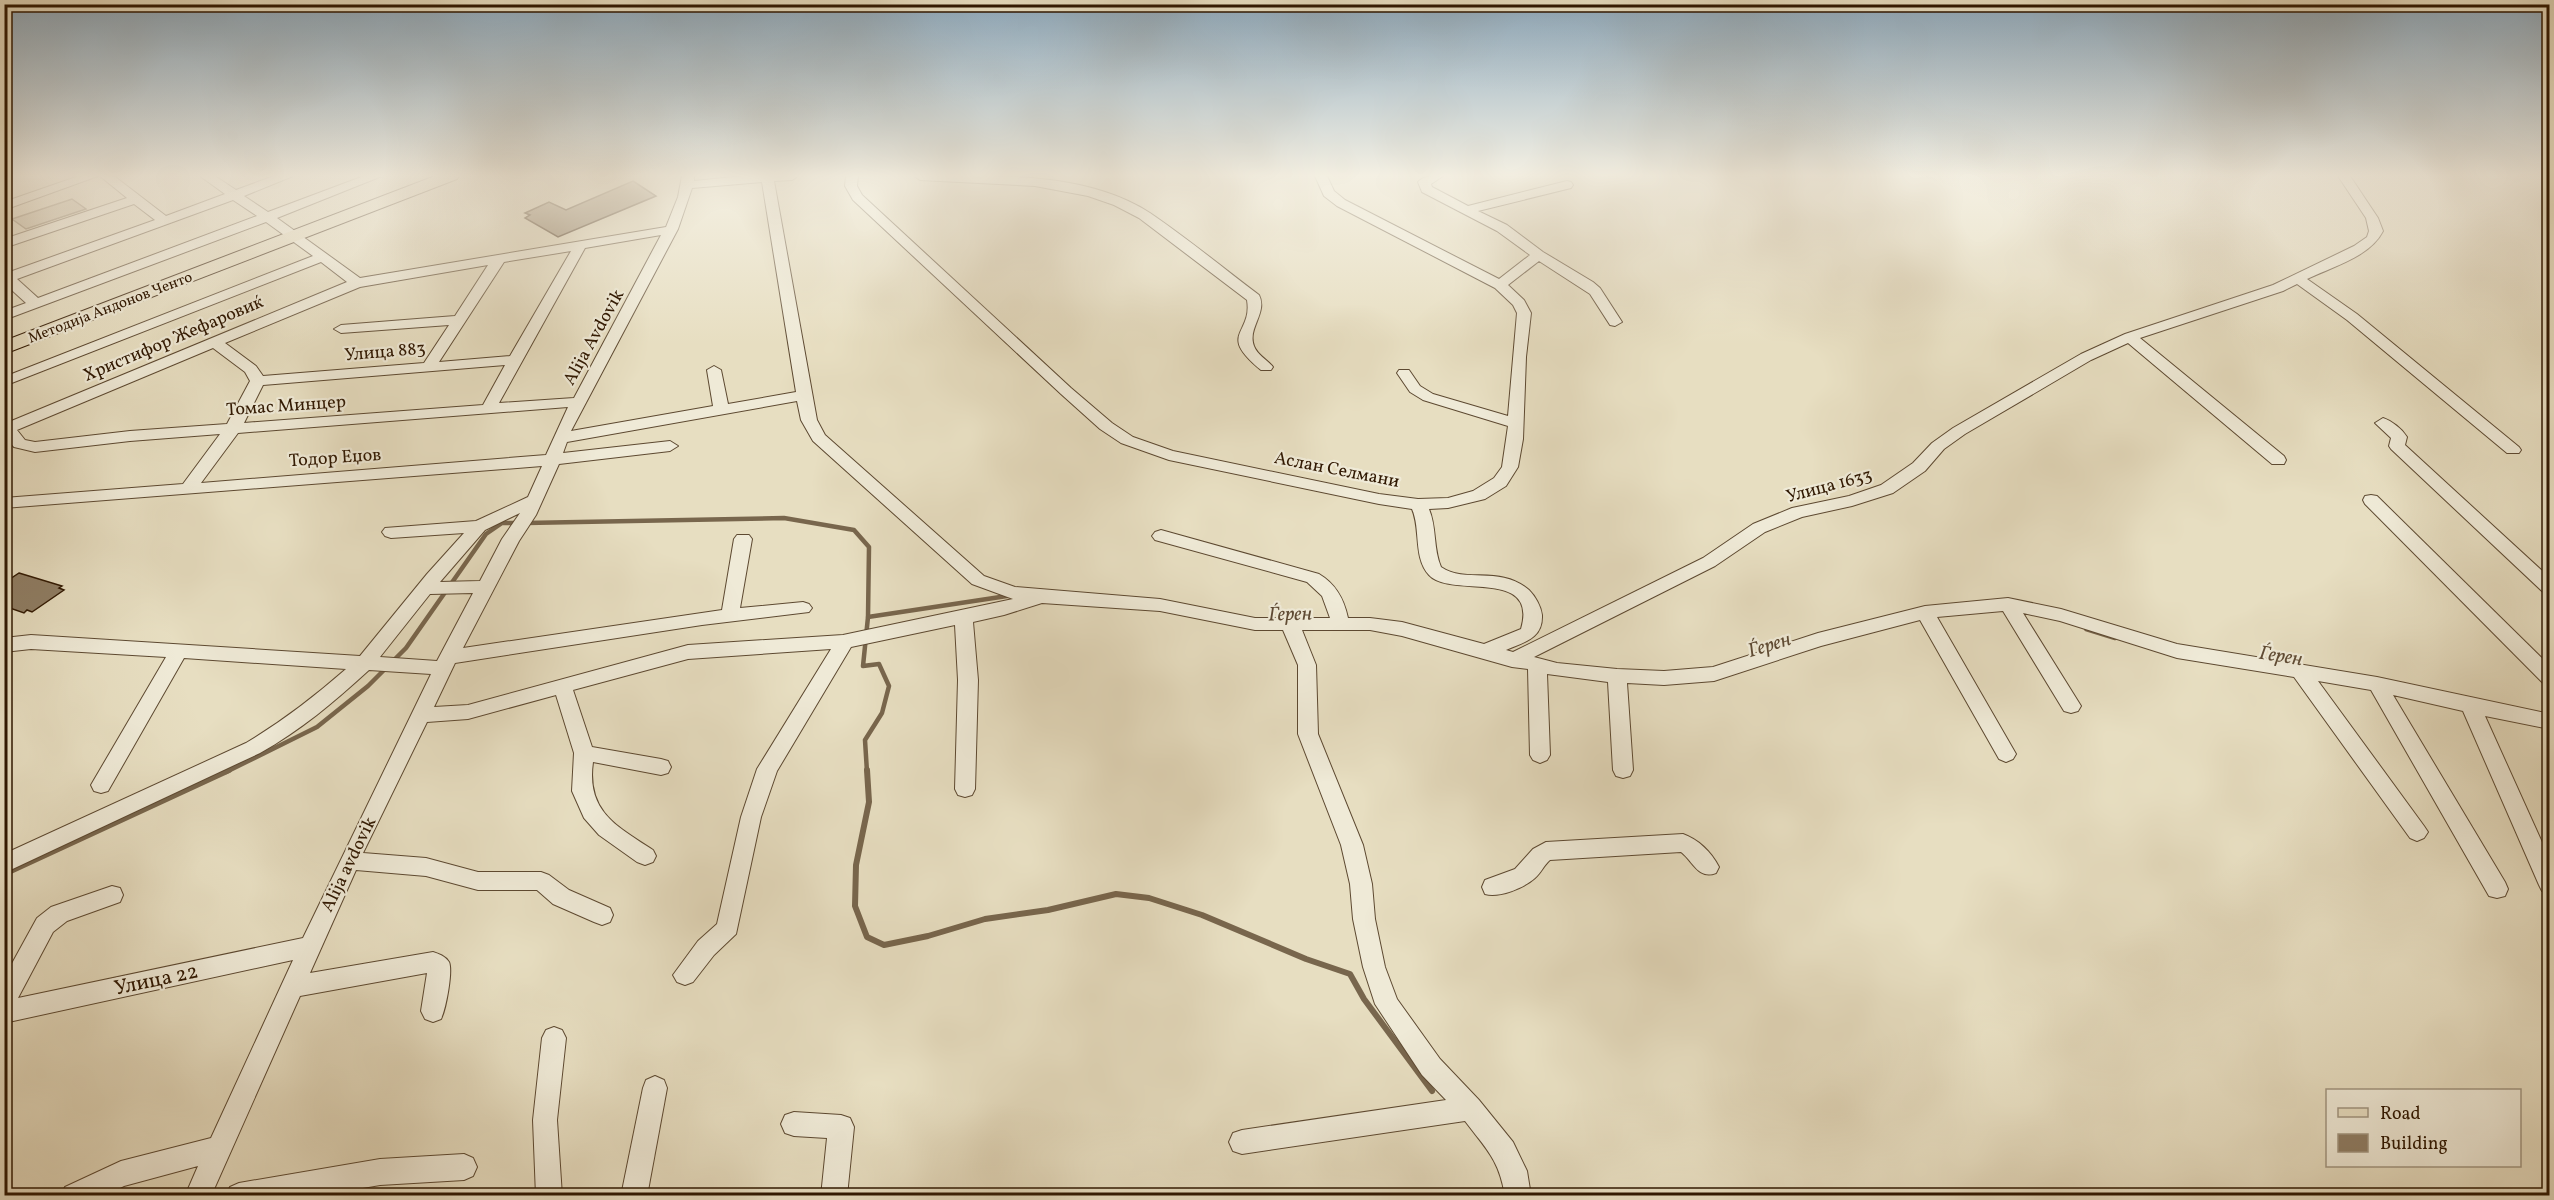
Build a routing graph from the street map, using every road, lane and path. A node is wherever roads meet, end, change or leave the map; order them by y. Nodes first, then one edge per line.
1 (39, 232) edge
2 (135, 232) edge
3 (229, 232) edge
4 (288, 232) edge
5 (304, 232) edge
6 (659, 232) edge
7 (669, 232) edge
8 (776, 232) edge
9 (895, 232) edge
10 (1167, 232) edge
11 (1397, 232) edge
12 (1507, 232) edge
13 (2376, 232) edge
14 (294, 236) junction
15 (4, 244) edge
16 (580, 246) junction
17 (1538, 255) junction
18 (322, 257) junction
19 (500, 259) junction
20 (2296, 278) junction
21 (6, 279) edge
22 (357, 282) junction
23 (1500, 285) junction
24 (36, 304) junction
25 (4, 316) edge
26 (458, 320) junction
27 (1616, 322) dead end
28 (341, 329) dead end
29 (2130, 338) junction
30 (213, 341) junction
31 (4, 348) edge
32 (516, 360) junction
33 (429, 366) junction
34 (1266, 367) dead end
35 (714, 370) dead end
36 (1404, 373) dead end
37 (258, 381) junction
38 (4, 382) edge
39 (804, 395) junction
40 (578, 402) junction
41 (489, 407) junction
42 (721, 410) junction
43 (1516, 423) junction
44 (2383, 423) dead end
45 (5, 428) edge
46 (233, 428) junction
47 (560, 438) junction
48 (670, 446) dead end
49 (2513, 450) dead end
50 (2278, 460) dead end
51 (552, 461) junction
52 (189, 487) junction
53 (2371, 500) dead end
54 (4, 503) edge
55 (1418, 504) junction
56 (532, 508) junction
57 (479, 526) junction
58 (390, 532) dead end
59 (1161, 536) dead end
60 (511, 539) joint
61 (743, 539) dead end
62 (476, 587) junction
63 (430, 588) junction
64 (2550, 589) edge
65 (1039, 597) junction
66 (2008, 604) junction
67 (803, 608) dead end
68 (1925, 612) junction
69 (730, 615) junction
70 (964, 618) junction
71 (1340, 623) junction
72 (1293, 632) junction
73 (850, 640) junction
74 (4, 645) edge
75 (179, 651) junction
76 (1485, 651) junction
77 (1512, 660) junction
78 (373, 662) junction
79 (446, 662) junction
80 (1537, 665) junction
81 (2299, 670) junction
82 (1617, 676) junction
83 (2550, 678) edge
84 (2377, 684) junction
85 (562, 685) junction
86 (2470, 705) junction
87 (2071, 706) dead end
88 (421, 715) junction
89 (2550, 722) edge
90 (584, 753) junction
91 (2006, 754) dead end
92 (1540, 755) dead end
93 (662, 767) dead end
94 (1623, 770) dead end
95 (101, 785) dead end
96 (965, 789) dead end
97 (2417, 832) dead end
98 (645, 856) dead end
99 (349, 861) junction
100 (4, 864) edge
101 (1708, 867) dead end
102 (2550, 885) edge
103 (1493, 887) dead end
104 (2497, 888) dead end
105 (112, 896) dead end
106 (602, 915) dead end
107 (309, 947) junction
108 (685, 975) dead end
109 (291, 987) junction
110 (4, 1001) edge
111 (434, 1011) dead end
112 (4, 1012) edge
113 (554, 1038) dead end
114 (655, 1088) dead end
115 (1470, 1108) junction
116 (794, 1124) dead end
117 (1242, 1142) dead end
118 (219, 1148) junction
119 (464, 1167) dead end
120 (74, 1196) edge
121 (198, 1196) edge
122 (239, 1196) edge
123 (549, 1196) edge
124 (634, 1196) edge
125 (834, 1196) edge
126 (1518, 1196) edge

1 - 15 street
2 - 21 street
3 - 24 street
4 - 14 street
5 - 14 main road, Методија Андонов Ченто
6 - 16 street, Христифор Жефаровиќ
7 - 40 street, Alija Avdovik
8 - 39 street
9 - 55 street, Аслан Селмани
10 - 34 street
11 - 23 street, Аслан Селмани
12 - 17 street
13 - 20 street, Улица 1633
14 - 18 street
14 - 31 main road, Методија Андонов Ченто
16 - 19 street, Христифор Жефаровиќ
16 - 32 street
17 - 23 street
17 - 27 street
18 - 22 street
18 - 38 street
19 - 22 street, Христифор Жефаровиќ
19 - 26 street
20 - 29 street, Улица 1633
20 - 49 street
21 - 24 street
22 - 30 street, Христифор Жефаровиќ
23 - 43 street, Аслан Селмани
24 - 25 street
26 - 28 street
26 - 33 street
29 - 50 street
29 - 77 street, Улица 1633
30 - 37 street
30 - 45 street, Христифор Жефаровиќ
32 - 33 street, Улица 883
32 - 41 street
33 - 37 street, Улица 883
35 - 42 street
36 - 43 street
37 - 46 street
39 - 42 street
39 - 65 street
40 - 41 street, Томас Минцер
40 - 47 street, Alija Avdovik
41 - 46 street, Томас Минцер
42 - 47 street
43 - 55 street, Аслан Селмани
44 - 64 street
45 - 46 street, Томас Минцер
46 - 52 street
47 - 51 street, Alija Avdovik
48 - 51 street, Тодор Еџов
51 - 52 street, Тодор Еџов
51 - 56 street, Alija Avdovik
52 - 54 street, Тодор Еџов
53 - 83 street
55 - 76 street
56 - 57 street
56 - 60 street, Alija Avdovik
57 - 58 street
57 - 63 street
59 - 71 street
60 - 62 street, Alija avdovik
61 - 69 street
62 - 63 street
62 - 79 street, Alija avdovik
63 - 78 street
65 - 70 street
65 - 72 street
66 - 68 street
66 - 81 street
66 - 87 street
67 - 69 street
68 - 82 street
68 - 91 street
69 - 79 street
70 - 73 street
70 - 96 street
71 - 72 street
71 - 76 street
72 - 115 street
73 - 85 street
73 - 108 street
74 - 75 street
75 - 78 street
75 - 95 street
76 - 77 street
77 - 80 street
78 - 79 street
78 - 100 street
79 - 88 street, Alija avdovik
80 - 82 street
80 - 92 street
81 - 84 street
81 - 97 street
82 - 94 street
84 - 86 street
84 - 104 street
85 - 88 street
85 - 90 street
86 - 89 street
86 - 102 street
88 - 99 street, Alija avdovik
90 - 93 street
90 - 98 street
99 - 106 street
99 - 107 street, Alija avdovik
101 - 103 street
105 - 110 street
107 - 109 street, Alija avdovik
107 - 112 street, Улица 22
109 - 111 street
109 - 118 street, Alija avdovik
113 - 123 street
114 - 124 street
115 - 117 street
115 - 126 street
116 - 125 street
118 - 120 street
118 - 121 street, Alija avdovik
119 - 122 street

